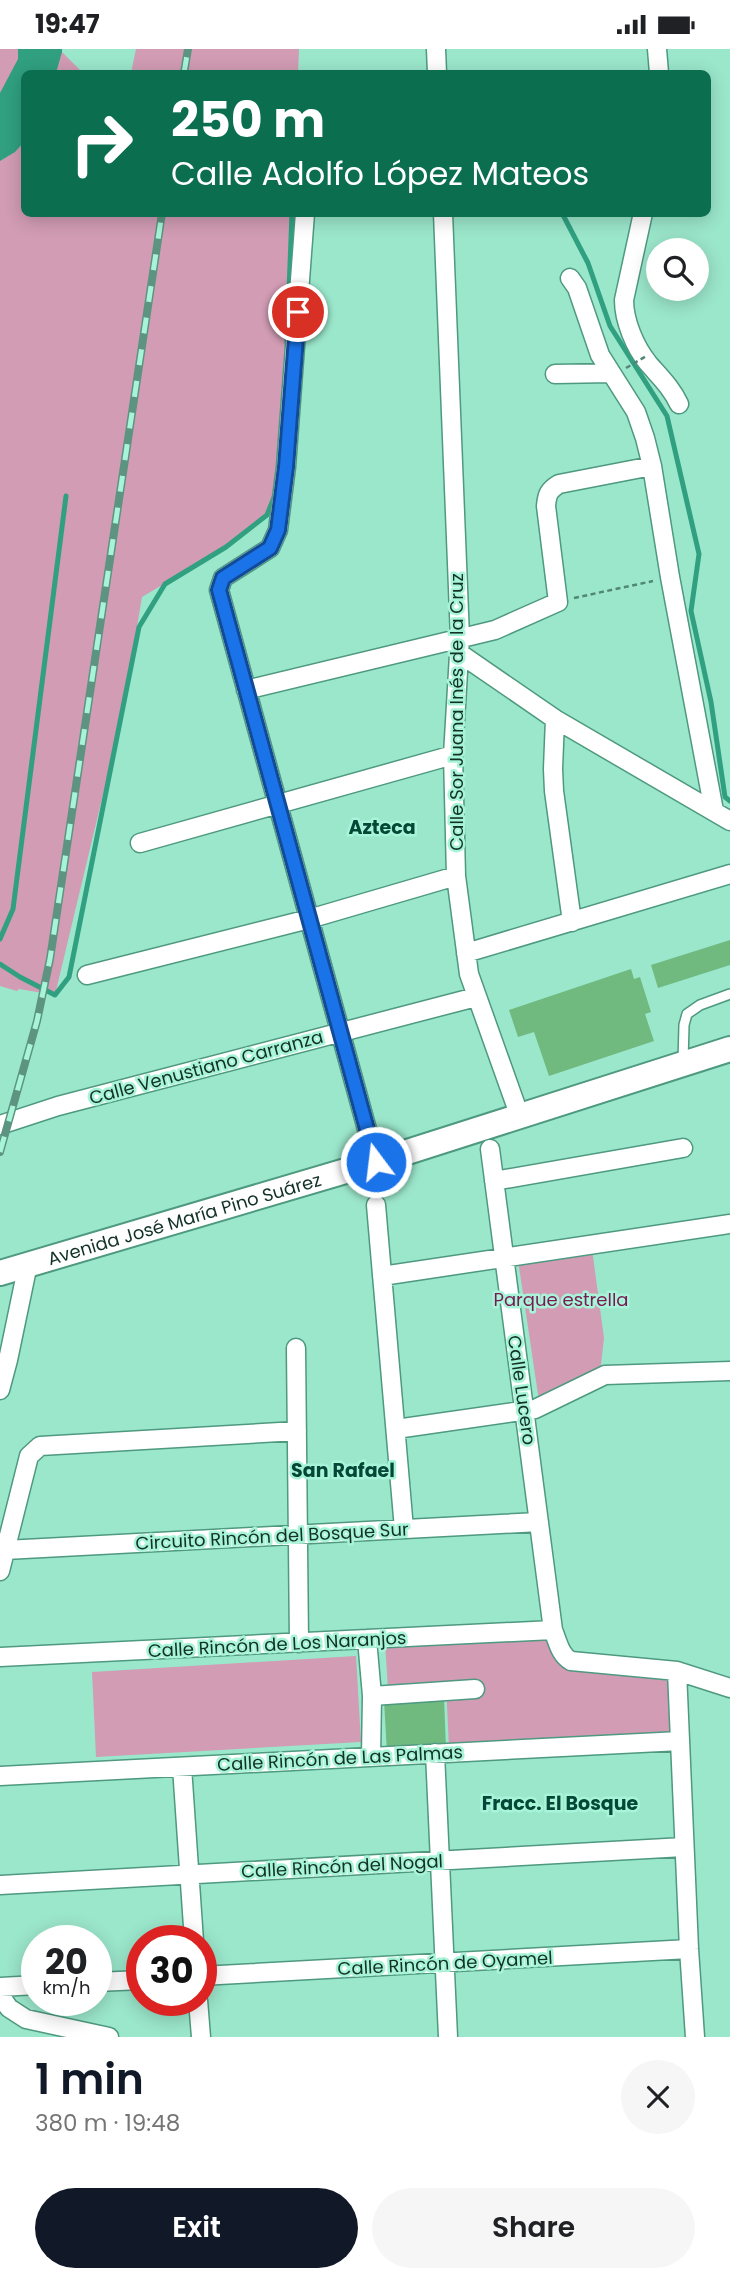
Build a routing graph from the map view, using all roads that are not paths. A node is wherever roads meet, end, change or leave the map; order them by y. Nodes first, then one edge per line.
1 (436, 49) edge
2 (657, 49) edge
3 (437, 70) edge
4 (659, 70) edge
5 (305, 217) edge
6 (443, 217) edge
7 (642, 217) edge
8 (570, 278) dead end
9 (618, 370) junction
10 (555, 374) dead end
11 (678, 404) dead end
12 (652, 465) junction
13 (460, 645) junction
14 (246, 690) junction
15 (555, 719) junction
16 (453, 755) junction
17 (278, 804) junction
18 (714, 811) junction
19 (730, 821) edge
20 (140, 843) dead end
21 (730, 874) edge
22 (456, 876) junction
23 (309, 919) junction
24 (572, 922) junction
25 (466, 953) junction
26 (87, 975) dead end
27 (730, 994) edge
28 (476, 997) junction
29 (341, 1032) junction
30 (730, 1049) edge
31 (683, 1065) junction
32 (520, 1117) junction
33 (4, 1124) edge
34 (683, 1148) dead end
35 (490, 1149) dead end
36 (376, 1162) junction
37 (494, 1181) junction
38 (376, 1205) dead end
39 (730, 1224) edge
40 (504, 1257) junction
41 (28, 1264) junction
42 (0, 1273) edge
43 (382, 1276) junction
44 (296, 1348) dead end
45 (730, 1371) edge
46 (0, 1390) edge
47 (524, 1410) junction
48 (396, 1429) junction
49 (297, 1431) junction
50 (539, 1523) junction
51 (404, 1529) junction
52 (298, 1535) junction
53 (5, 1550) junction
54 (0, 1571) edge
55 (553, 1630) junction
56 (367, 1639) junction
57 (299, 1643) junction
58 (0, 1657) edge
59 (677, 1671) junction
60 (727, 1685) edge
61 (475, 1689) dead end
62 (372, 1696) junction
63 (680, 1741) junction
64 (435, 1753) junction
65 (371, 1757) junction
66 (182, 1767) junction
67 (0, 1776) edge
68 (684, 1847) junction
69 (440, 1860) junction
70 (189, 1874) junction
71 (0, 1885) edge
72 (193, 1925) edge
73 (689, 1949) junction
74 (445, 1963) junction
75 (217, 1975) edge
76 (21, 1986) edge
77 (0, 1987) edge
78 (5, 2001) edge
79 (199, 2016) edge
80 (109, 2037) edge
81 (201, 2037) edge
82 (448, 2037) edge
83 (695, 2037) edge

1 - 3 street
2 - 4 street
5 - 14 street
6 - 13 street, Calle Sor Juana Inés de la Cruz
7 - 11 street
8 - 9 street
9 - 10 street
9 - 12 street
12 - 13 street
12 - 18 street
13 - 14 street
13 - 15 street
13 - 16 street, Calle Sor Juana Inés de la Cruz
14 - 17 street
15 - 18 street
15 - 24 street
16 - 17 street
16 - 22 street, Calle Sor Juana Inés de la Cruz
17 - 20 street
17 - 23 street
18 - 19 street
21 - 24 street
22 - 23 street
22 - 25 street, Calle Sor Juana Inés de la Cruz
23 - 26 street
23 - 29 street
24 - 25 street
25 - 28 street, Calle Sor Juana Inés de la Cruz
27 - 31 lane
28 - 29 street, Calle Venustiano Carranza
28 - 32 street, Calle Sor Juana Inés de la Cruz
29 - 33 street, Calle Venustiano Carranza
29 - 36 street
30 - 31 street, Avenida José María Pino Suárez
31 - 32 street, Avenida José María Pino Suárez
32 - 36 street, Avenida José María Pino Suárez
34 - 37 street
35 - 37 street, Calle Lucero
36 - 41 street, Avenida José María Pino Suárez
37 - 40 street, Calle Lucero
38 - 43 street
39 - 40 street
40 - 43 street
40 - 47 street, Calle Lucero
41 - 42 street, Avenida José María Pino Suárez
41 - 46 street
43 - 48 street
44 - 49 street
45 - 47 street
47 - 48 street
47 - 50 street, Calle Lucero
48 - 51 street
49 - 52 street
49 - 53 street
50 - 51 street, Circuito Rincón del Bosque Sur
50 - 55 street, Calle Lucero
51 - 52 street, Circuito Rincón del Bosque Sur
52 - 53 street, Circuito Rincón del Bosque Sur
52 - 57 street
53 - 54 street
55 - 56 street, Calle Rincón de Los Naranjos
55 - 59 street
56 - 57 street, Calle Rincón de Los Naranjos
56 - 62 street
57 - 58 street, Calle Rincón de Los Naranjos
59 - 60 street
59 - 63 street
61 - 62 street
62 - 65 street
63 - 64 street, Calle Rincón de Las Palmas
63 - 68 street
64 - 65 street, Calle Rincón de Las Palmas
64 - 69 street
65 - 66 street, Calle Rincón de Las Palmas
66 - 67 street, Calle Rincón de Las Palmas
66 - 70 street
68 - 69 street, Calle Rincón del Nogal
68 - 73 street
69 - 70 street, Calle Rincón del Nogal
69 - 74 street
70 - 71 street, Calle Rincón del Nogal
70 - 72 street
73 - 74 street, Calle Rincón de Oyamel
73 - 83 street
74 - 75 street, Calle Rincón de Oyamel
74 - 82 street
76 - 77 street
78 - 80 street
79 - 81 street

